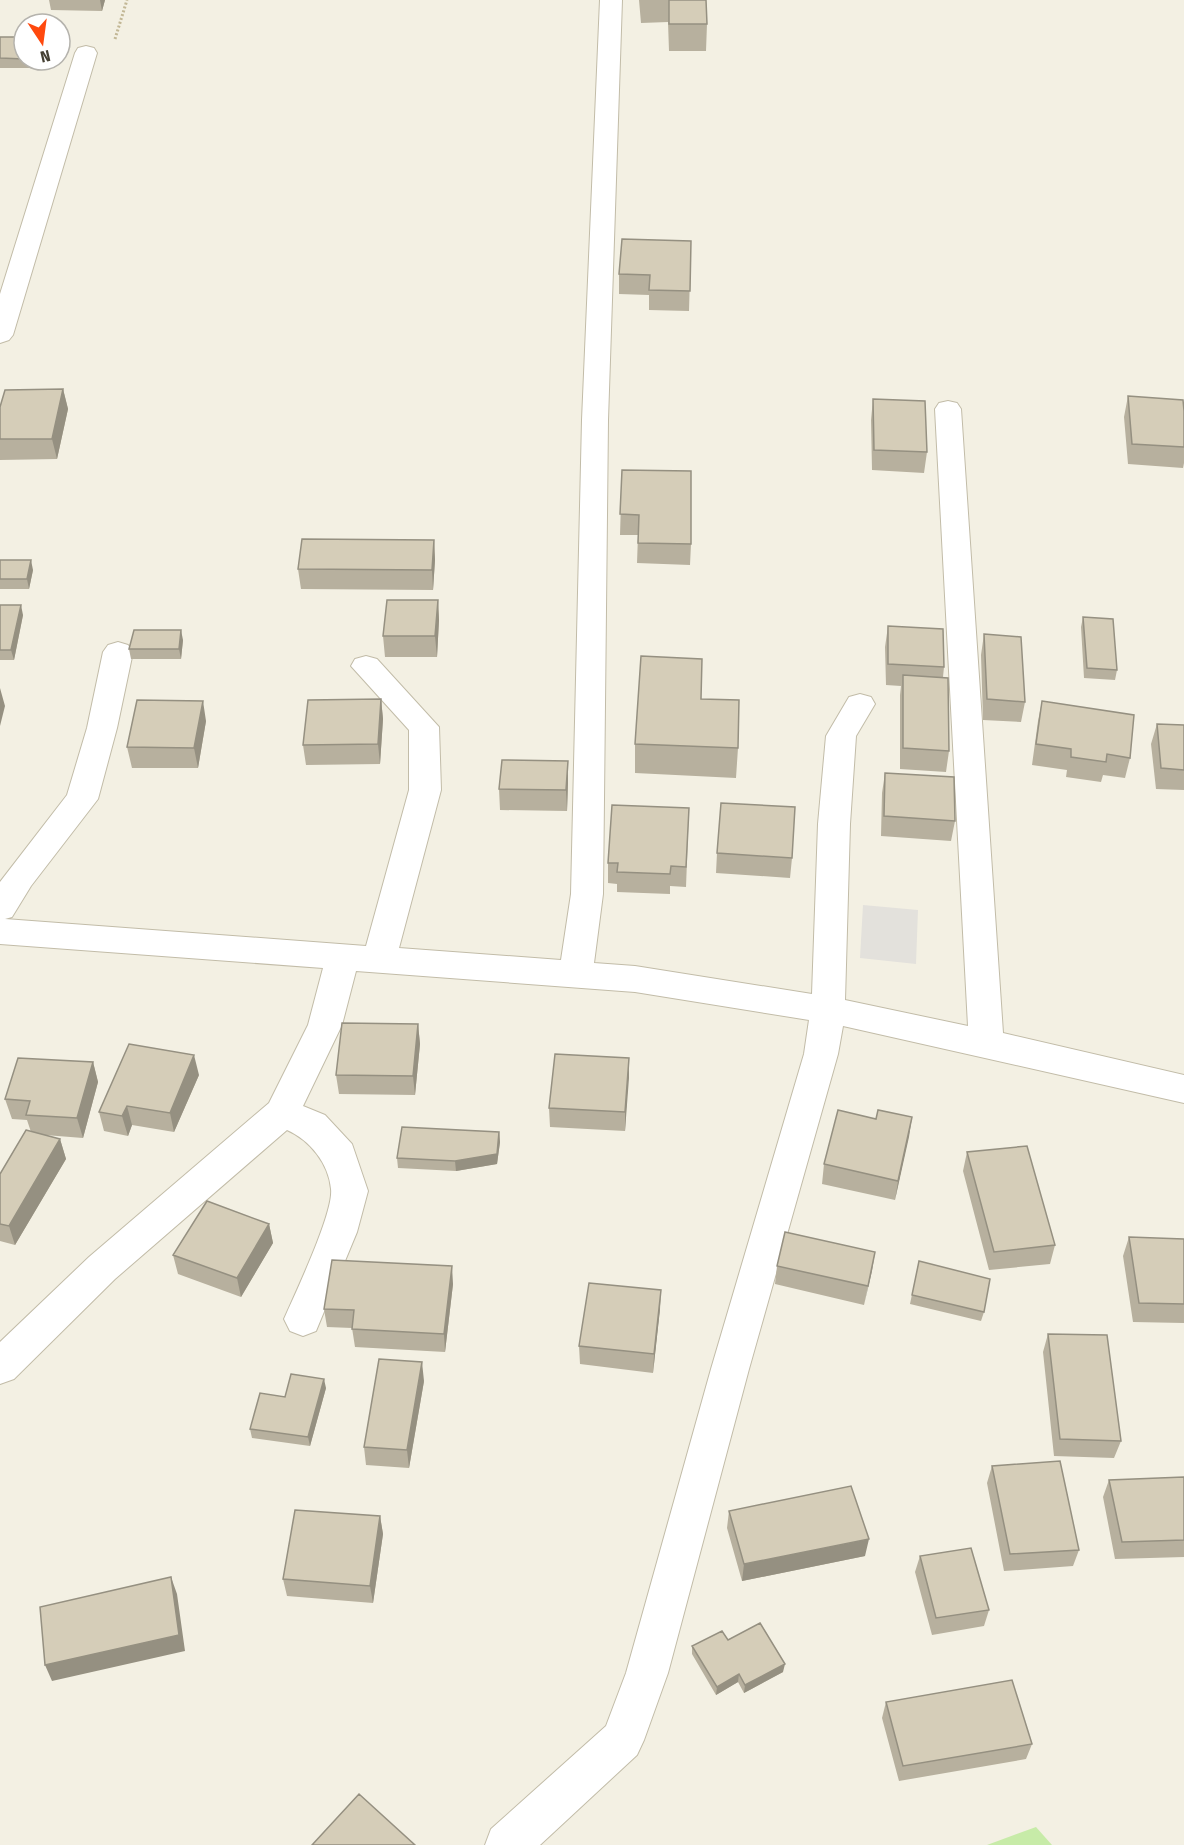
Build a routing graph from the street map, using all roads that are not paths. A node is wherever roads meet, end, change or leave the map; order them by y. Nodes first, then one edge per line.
1 (611, 0) edge
2 (86, 52) dead end
3 (0, 335) edge
4 (948, 409) dead end
5 (118, 652) dead end
6 (366, 666) dead end
7 (860, 704) dead end
8 (0, 908) edge
9 (0, 931) edge
10 (343, 956) junction
11 (379, 960) junction
12 (576, 973) junction
13 (828, 1010) junction
14 (986, 1043) junction
15 (1184, 1089) edge
16 (282, 1113) junction
17 (303, 1319) dead end
18 (0, 1367) edge
19 (507, 1845) edge

1 - 12 street
2 - 3 street
4 - 14 street
5 - 8 street
6 - 11 street
7 - 13 street
9 - 10 street
10 - 11 street
10 - 16 street
11 - 12 street
12 - 13 street
13 - 14 street
13 - 19 street
14 - 15 street
16 - 17 street
16 - 18 street

